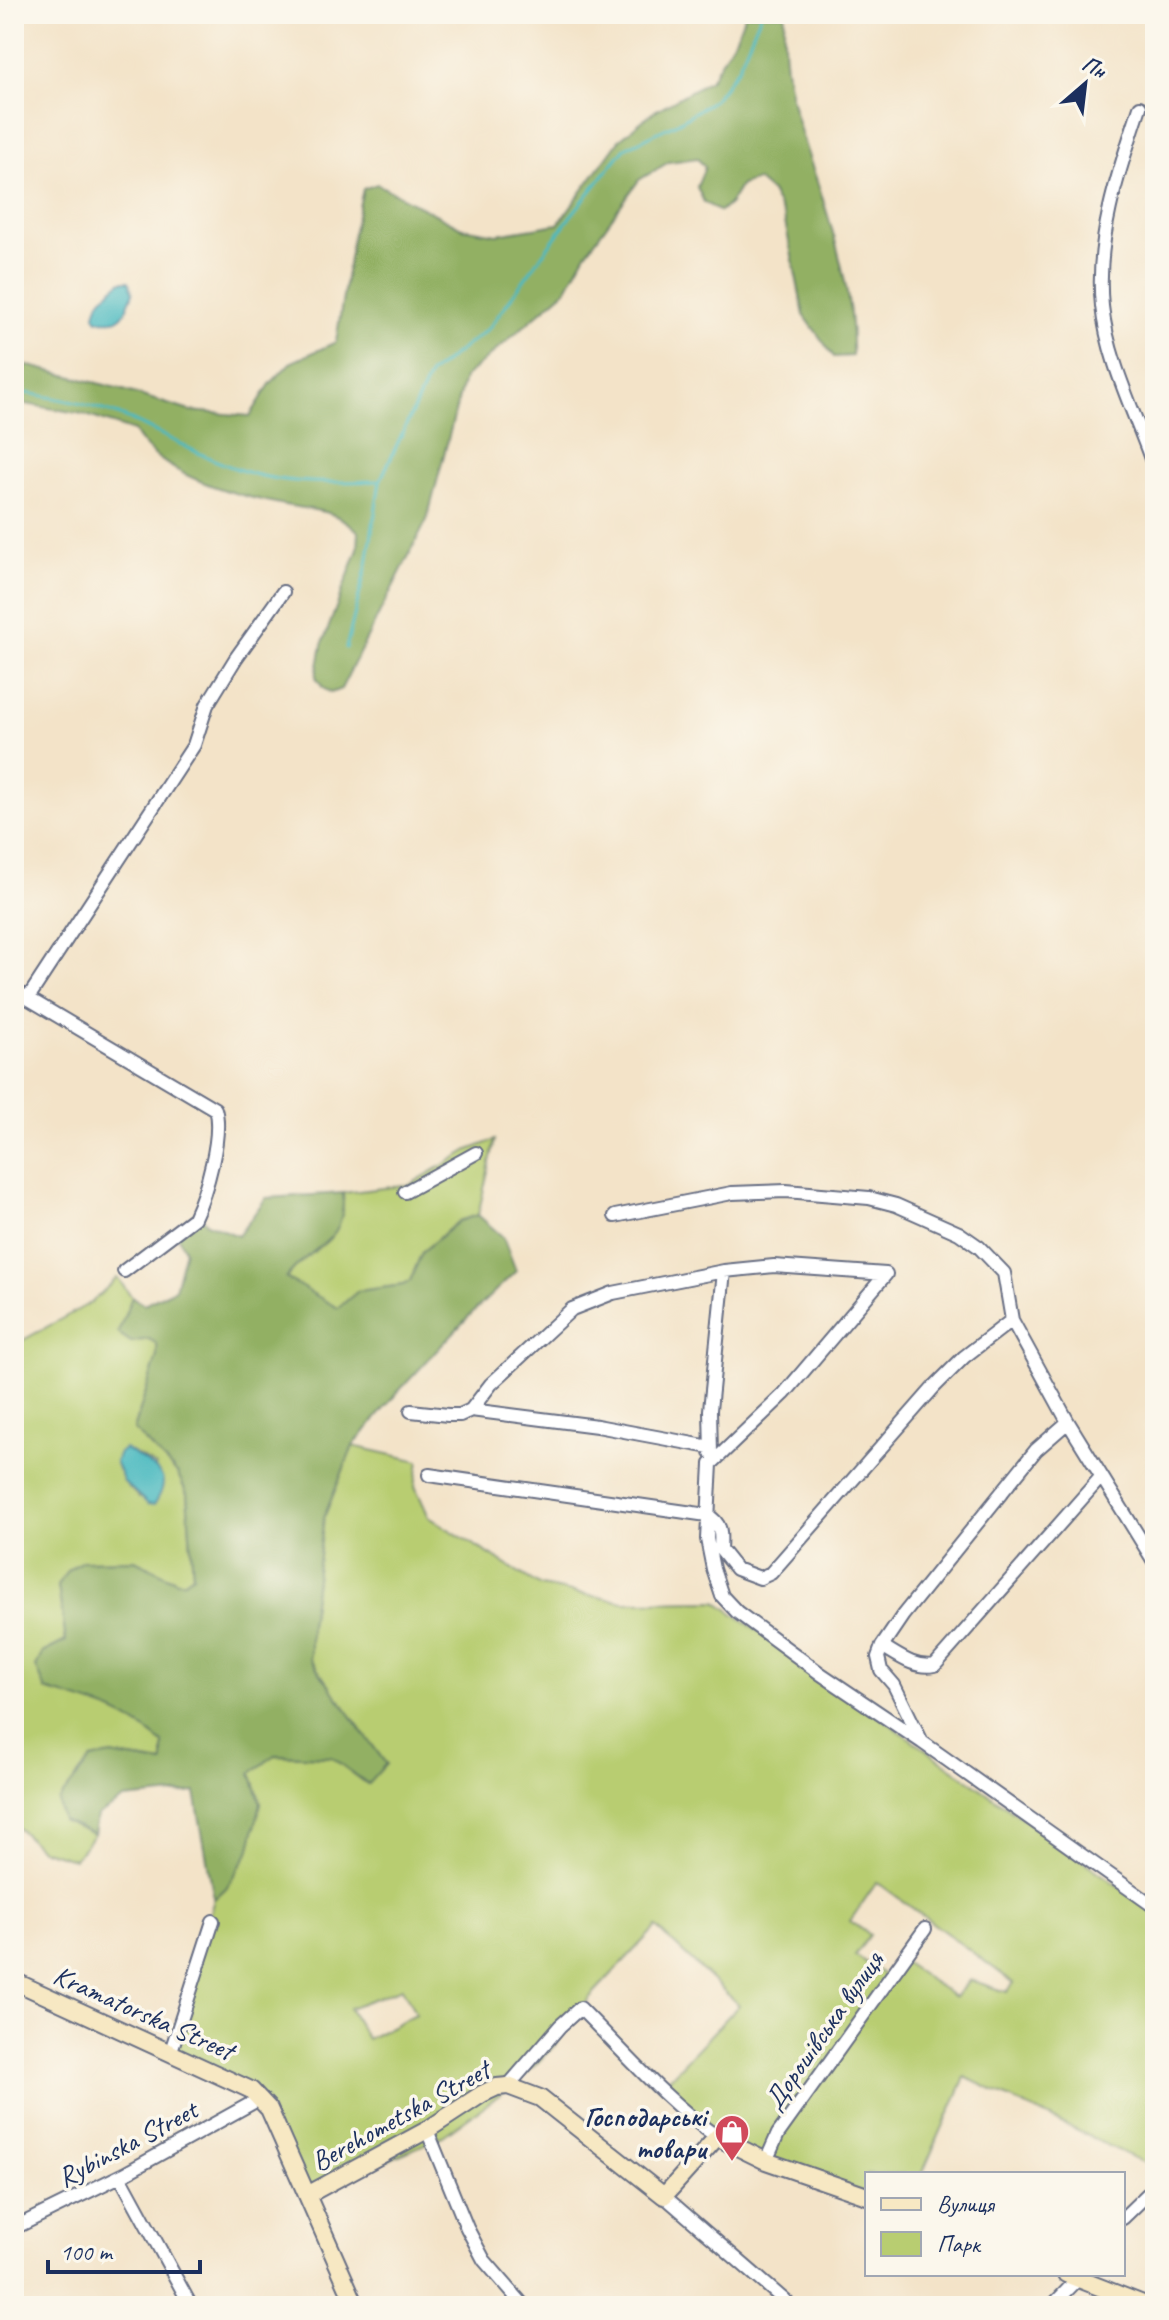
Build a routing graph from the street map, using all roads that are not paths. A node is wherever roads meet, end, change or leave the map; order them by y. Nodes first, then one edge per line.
1 (1140, 107) dead end
2 (1155, 470) edge
3 (283, 592) dead end
4 (14, 990) edge
5 (28, 998) junction
6 (476, 1153) dead end
7 (405, 1192) dead end
8 (615, 1216) dead end
9 (124, 1271) dead end
10 (724, 1271) junction
11 (1012, 1320) junction
12 (471, 1410) junction
13 (411, 1411) dead end
14 (1068, 1422) junction
15 (710, 1447) junction
16 (711, 1464) junction
17 (429, 1475) dead end
18 (1101, 1477) junction
19 (707, 1515) junction
20 (1155, 1563) edge
21 (882, 1646) junction
22 (922, 1742) junction
23 (1155, 1907) edge
24 (213, 1921) dead end
25 (925, 1929) dead end
26 (14, 1981) edge
27 (171, 2051) junction
28 (508, 2086) junction
29 (256, 2094) junction
30 (427, 2130) junction
31 (717, 2137) junction
32 (766, 2161) junction
33 (120, 2176) junction
34 (1155, 2187) edge
35 (309, 2194) junction
36 (865, 2195) edge
37 (664, 2196) junction
38 (1125, 2216) edge
39 (14, 2228) edge
40 (1072, 2276) edge
41 (191, 2306) edge
42 (356, 2306) edge
43 (524, 2306) edge
44 (791, 2306) edge
45 (1052, 2306) edge
46 (1148, 2306) edge

1 - 2 street
3 - 5 street
4 - 5 street
5 - 9 street
6 - 7 street
8 - 11 street
10 - 12 street
10 - 15 street
10 - 16 street
11 - 14 street
11 - 19 street
12 - 13 street
12 - 15 street
14 - 18 street
14 - 21 street
15 - 16 street
16 - 19 street
17 - 19 street
18 - 20 street
18 - 21 street
19 - 22 street
21 - 22 street
22 - 23 street
24 - 27 street
25 - 32 street, Дорошівська вулиця
26 - 27 street, Kramatorska Street
27 - 29 street, Kramatorska Street
28 - 30 street, Berehometska Street
28 - 31 street, Berehometska Street
28 - 37 street
29 - 33 street, Rybinska Street
29 - 35 street
30 - 35 street, Berehometska Street
30 - 43 street
31 - 32 street
31 - 37 street
32 - 36 street
33 - 39 street, Rybinska Street
33 - 41 street
34 - 38 street
35 - 42 street
37 - 44 street
40 - 45 street
40 - 46 street

